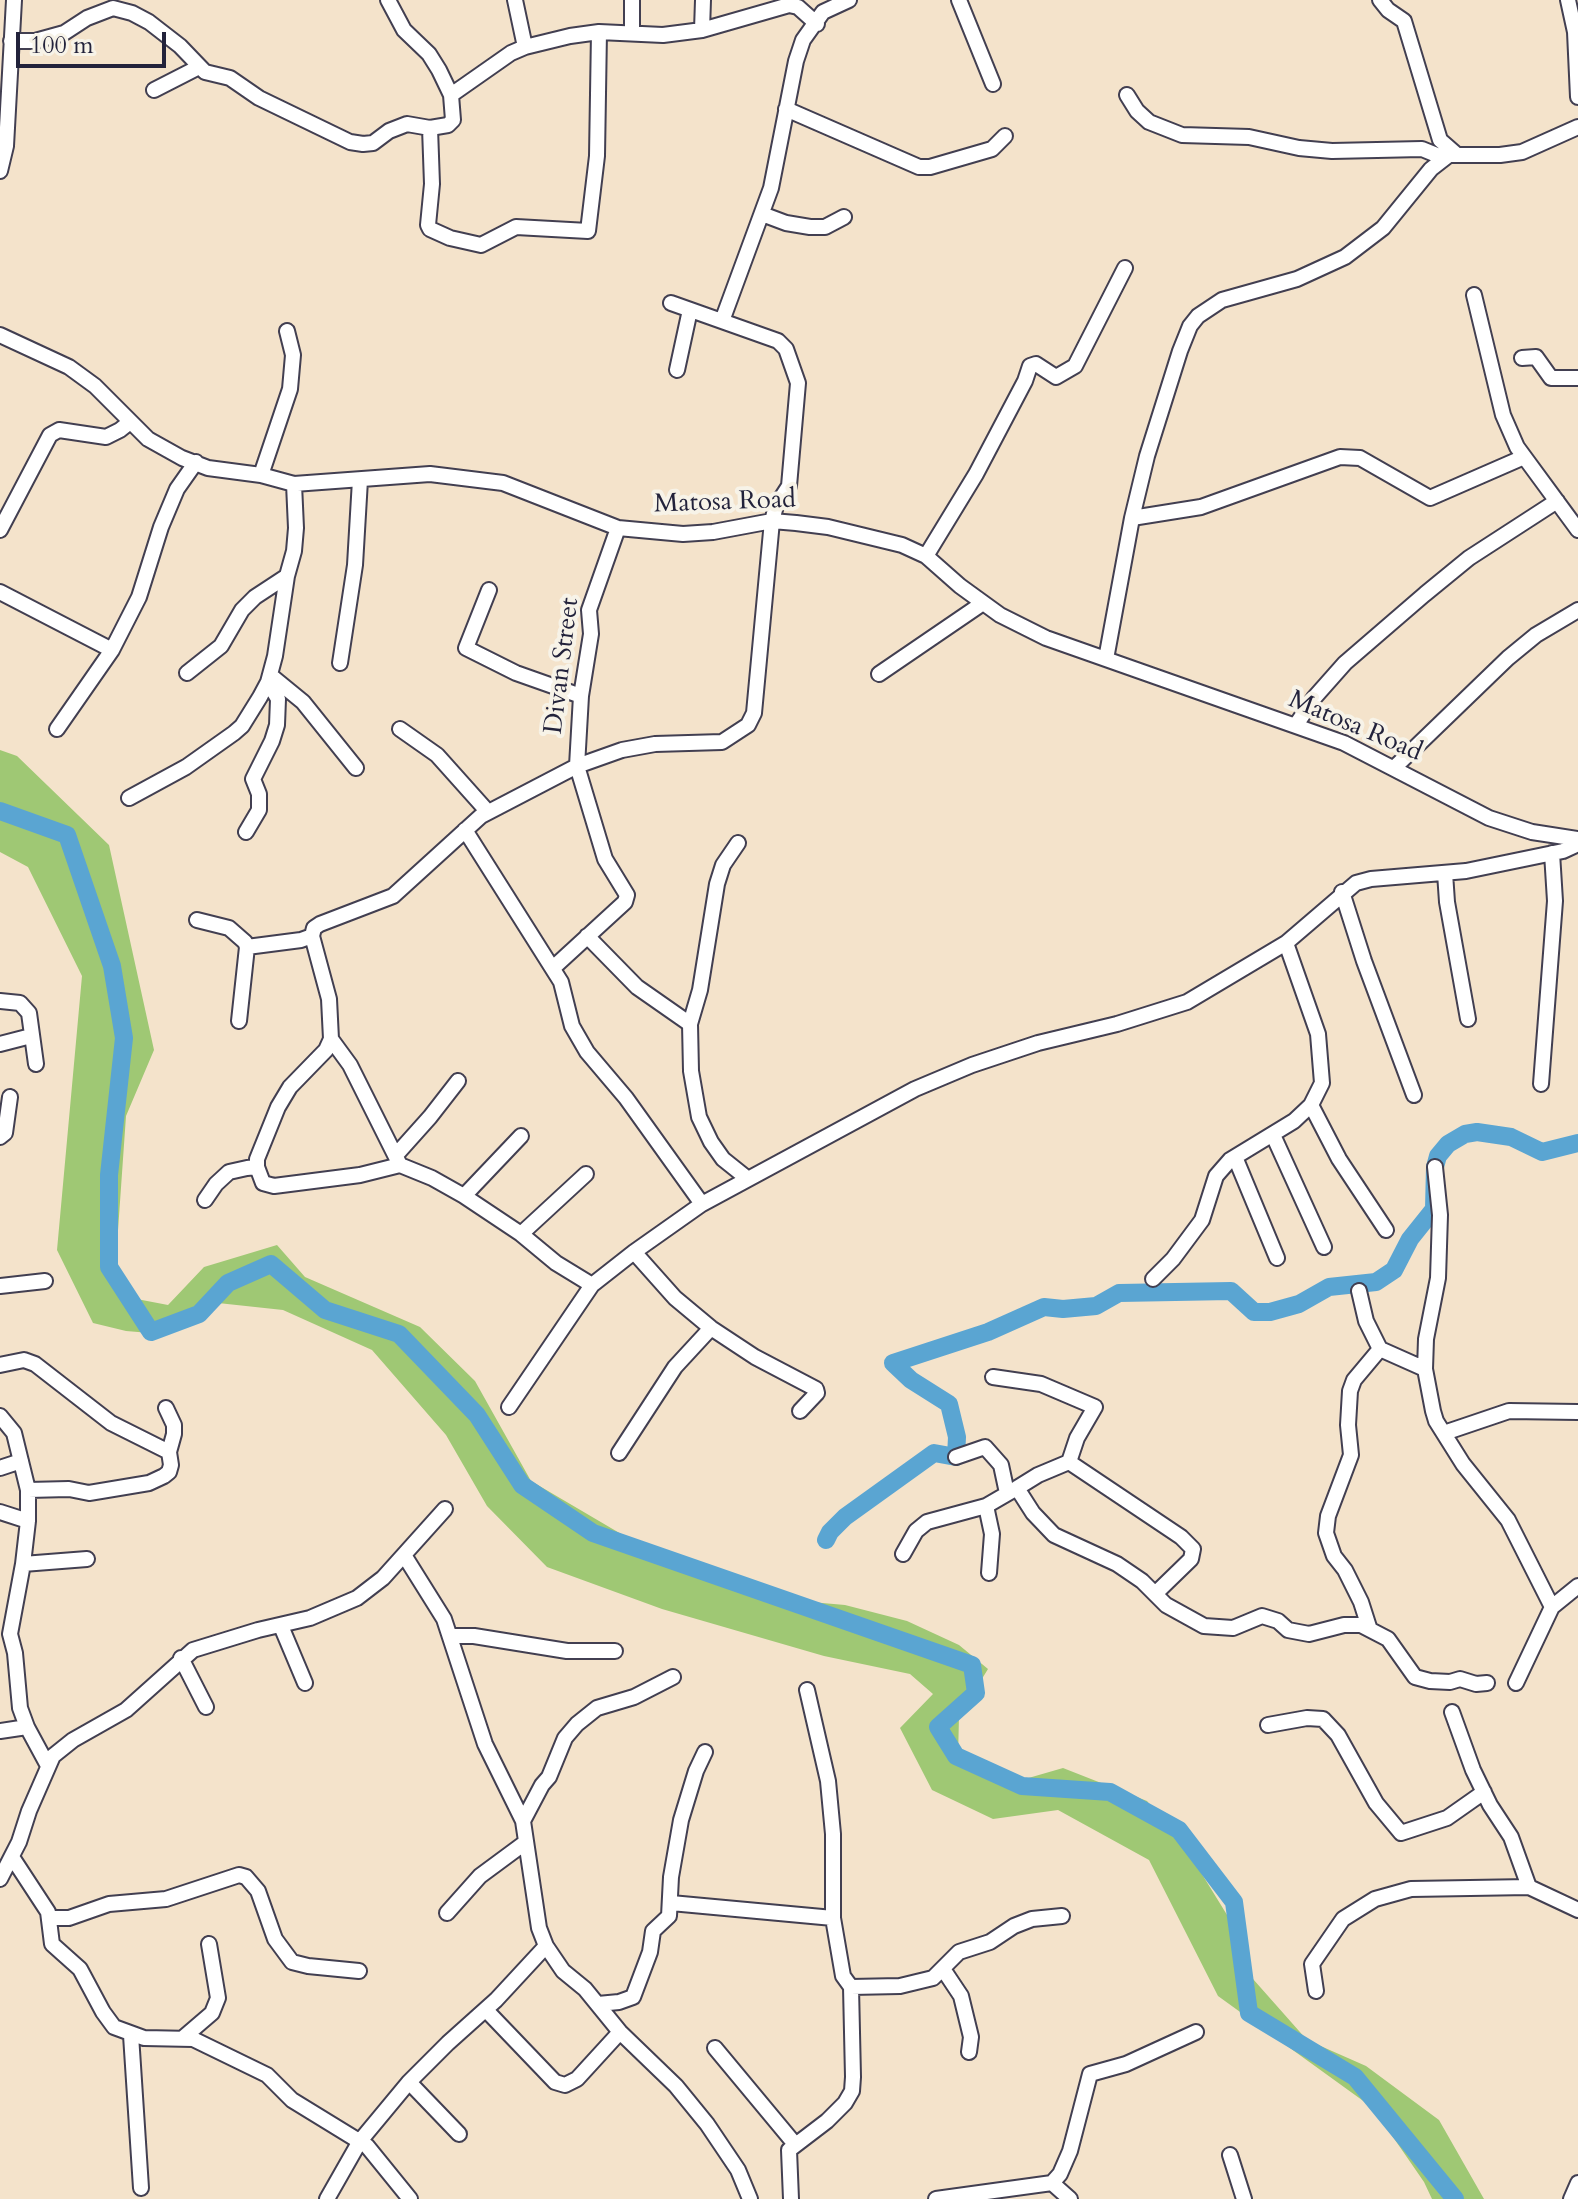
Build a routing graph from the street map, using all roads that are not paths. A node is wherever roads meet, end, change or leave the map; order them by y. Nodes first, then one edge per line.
1 (14, 0) edge
2 (388, 0) edge
3 (515, 0) edge
4 (632, 0) edge
5 (703, 0) edge
6 (849, 0) edge
7 (959, 0) edge
8 (1380, 0) edge
9 (1568, 0) edge
10 (818, 12) edge
11 (702, 30) junction
12 (599, 32) junction
13 (632, 32) junction
14 (11, 41) junction
15 (525, 47) junction
16 (199, 67) junction
17 (993, 84) dead end
18 (154, 90) dead end
19 (451, 95) junction
20 (1127, 95) dead end
21 (1578, 97) edge
22 (786, 109) junction
23 (1578, 127) edge
24 (430, 128) junction
25 (1005, 136) dead end
26 (1450, 156) junction
27 (0, 171) edge
28 (762, 214) junction
29 (844, 217) dead end
30 (1125, 268) dead end
31 (1474, 295) dead end
32 (671, 303) dead end
33 (690, 310) junction
34 (722, 321) junction
35 (287, 331) dead end
36 (0, 335) edge
37 (1522, 358) dead end
38 (677, 370) dead end
39 (1578, 378) edge
40 (130, 422) junction
41 (1524, 457) junction
42 (196, 462) junction
43 (261, 475) junction
44 (360, 480) junction
45 (294, 484) junction
46 (1557, 501) junction
47 (1132, 518) junction
48 (772, 521) junction
49 (1577, 527) edge
50 (618, 528) junction
51 (0, 530) edge
52 (926, 556) junction
53 (287, 576) junction
54 (489, 590) dead end
55 (0, 592) edge
56 (983, 603) junction
57 (1578, 610) edge
58 (112, 650) junction
59 (1106, 659) junction
60 (340, 663) dead end
61 (187, 673) dead end
62 (879, 674) dead end
63 (269, 678) junction
64 (581, 696) junction
65 (1296, 725) junction
66 (57, 729) dead end
67 (400, 729) dead end
68 (577, 766) junction
69 (1395, 767) junction
70 (356, 768) dead end
71 (129, 798) dead end
72 (488, 812) junction
73 (465, 830) junction
74 (246, 832) dead end
75 (1578, 842) edge
76 (738, 843) dead end
77 (1552, 853) junction
78 (1445, 873) junction
79 (1342, 892) junction
80 (197, 920) dead end
81 (312, 936) junction
82 (587, 936) junction
83 (1286, 943) junction
84 (247, 947) junction
85 (553, 968) junction
86 (0, 1001) edge
87 (1468, 1019) dead end
88 (239, 1021) dead end
89 (690, 1024) junction
90 (31, 1036) junction
91 (331, 1039) junction
92 (0, 1044) edge
93 (36, 1064) dead end
94 (458, 1081) dead end
95 (1541, 1084) dead end
96 (1414, 1095) dead end
97 (10, 1097) dead end
98 (1311, 1105) junction
99 (1273, 1135) junction
100 (521, 1136) dead end
101 (0, 1137) edge
102 (1235, 1157) junction
103 (398, 1160) junction
104 (257, 1167) junction
105 (1435, 1167) dead end
106 (586, 1174) dead end
107 (748, 1179) junction
108 (464, 1196) junction
109 (205, 1200) dead end
110 (702, 1204) junction
111 (1386, 1230) dead end
112 (521, 1234) junction
113 (1324, 1247) dead end
114 (634, 1252) junction
115 (1277, 1258) dead end
116 (1153, 1279) dead end
117 (45, 1281) dead end
118 (592, 1285) junction
119 (0, 1286) edge
120 (1359, 1291) dead end
121 (711, 1328) junction
122 (1380, 1349) junction
123 (0, 1365) edge
124 (1425, 1369) junction
125 (993, 1377) dead end
126 (509, 1407) dead end
127 (166, 1408) dead end
128 (800, 1411) dead end
129 (1578, 1412) edge
130 (0, 1416) edge
131 (1444, 1433) junction
132 (169, 1452) junction
133 (619, 1453) dead end
134 (956, 1457) dead end
135 (21, 1461) junction
136 (1069, 1462) junction
137 (0, 1468) edge
138 (28, 1490) junction
139 (1012, 1490) junction
140 (986, 1506) junction
141 (445, 1509) dead end
142 (0, 1512) edge
143 (28, 1521) junction
144 (903, 1554) dead end
145 (404, 1555) junction
146 (87, 1559) dead end
147 (23, 1564) junction
148 (989, 1573) dead end
149 (1578, 1586) edge
150 (1155, 1594) junction
151 (1552, 1607) junction
152 (281, 1626) junction
153 (1369, 1627) junction
154 (5, 1634) edge
155 (452, 1636) junction
156 (615, 1651) dead end
157 (181, 1658) junction
158 (673, 1677) dead end
159 (305, 1683) dead end
160 (1487, 1683) dead end
161 (1516, 1683) dead end
162 (807, 1690) dead end
163 (206, 1707) dead end
164 (1452, 1712) dead end
165 (1268, 1725) dead end
166 (27, 1727) junction
167 (0, 1731) edge
168 (705, 1752) dead end
169 (47, 1764) junction
170 (1484, 1792) junction
171 (523, 1821) junction
172 (526, 1842) junction
173 (12, 1857) junction
174 (0, 1879) edge
175 (1529, 1887) junction
176 (671, 1903) junction
177 (1578, 1910) edge
178 (447, 1913) dead end
179 (1062, 1916) dead end
180 (50, 1918) junction
181 (833, 1918) junction
182 (209, 1944) dead end
183 (546, 1946) junction
184 (943, 1969) junction
185 (359, 1971) dead end
186 (851, 1987) junction
187 (1316, 1991) dead end
188 (598, 2004) junction
189 (486, 2010) junction
190 (620, 2032) junction
191 (1196, 2032) dead end
192 (131, 2035) junction
193 (184, 2037) junction
194 (715, 2048) dead end
195 (969, 2052) dead end
196 (409, 2082) junction
197 (459, 2134) dead end
198 (360, 2141) junction
199 (794, 2143) junction
200 (1230, 2155) dead end
201 (1052, 2183) junction
202 (1578, 2183) edge
203 (141, 2188) dead end
204 (940, 2198) edge
205 (327, 2199) edge
206 (410, 2199) edge
207 (750, 2199) edge
208 (791, 2199) edge
209 (1070, 2199) edge
210 (1244, 2199) edge
211 (1571, 2199) edge

1 - 14 street
2 - 19 street
3 - 15 street
4 - 13 street
5 - 11 street
6 - 10 street
7 - 17 street
8 - 26 street
9 - 21 street
10 - 11 street
10 - 22 street
11 - 13 street
12 - 13 street
12 - 15 street
12 - 24 street
14 - 16 street
14 - 27 street
15 - 19 street
16 - 18 street
16 - 24 street
19 - 24 street
20 - 26 street
22 - 25 street
22 - 28 street
23 - 26 street
26 - 47 street
28 - 29 street
28 - 34 street
30 - 52 street
31 - 41 street
32 - 33 street
33 - 34 street
33 - 38 street
34 - 48 street
35 - 43 street
36 - 40 street, Matosa Road
37 - 39 street
40 - 42 street, Matosa Road
40 - 51 street
41 - 46 street
41 - 47 street
42 - 43 street, Matosa Road
42 - 58 street
43 - 45 street, Matosa Road
44 - 45 street, Matosa Road
44 - 50 street, Matosa Road
44 - 60 street
45 - 53 street
46 - 49 street
46 - 65 street
47 - 59 street
48 - 50 street, Matosa Road
48 - 52 street, Matosa Road
48 - 68 street
50 - 64 street, Divan Street
52 - 56 street, Matosa Road
53 - 61 street
53 - 63 street
54 - 64 street
55 - 58 street
56 - 59 street, Matosa Road
56 - 62 street
57 - 69 street
58 - 66 street
59 - 65 street, Matosa Road
63 - 70 street
63 - 71 street
63 - 74 street
64 - 68 street, Divan Street
65 - 69 street, Matosa Road
67 - 72 street
68 - 72 street
68 - 82 street
69 - 75 street, Matosa Road
72 - 73 street
73 - 81 street
73 - 85 street
75 - 77 street
76 - 89 street
77 - 78 street
77 - 95 street
78 - 79 street
78 - 87 street
79 - 83 street
79 - 96 street
80 - 84 street
81 - 84 street
81 - 91 street
82 - 85 street
82 - 89 street
83 - 98 street
83 - 107 street
84 - 88 street
85 - 110 street
86 - 90 street
89 - 107 street
90 - 92 street
90 - 93 street
91 - 103 street
91 - 104 street
94 - 103 street
97 - 101 street
98 - 99 street
98 - 111 street
99 - 102 street
99 - 113 street
100 - 108 street
102 - 115 street
102 - 116 street
103 - 104 street
103 - 108 street
104 - 109 street
105 - 124 street
106 - 112 street
107 - 110 street
108 - 112 street
110 - 114 street
112 - 118 street
114 - 118 street
114 - 121 street
117 - 119 street
118 - 126 street
120 - 122 street
121 - 128 street
121 - 133 street
122 - 124 street
122 - 153 street
123 - 132 street
124 - 131 street
125 - 136 street
127 - 132 street
129 - 131 street
130 - 135 street
131 - 151 street
132 - 138 street
134 - 139 street
135 - 137 street
135 - 138 street
136 - 139 street
136 - 150 street
138 - 143 street
139 - 140 street
139 - 150 street
140 - 144 street
140 - 148 street
141 - 145 street
142 - 143 street
143 - 147 street
145 - 152 street
145 - 155 street
146 - 147 street
147 - 154 street
149 - 151 street
150 - 153 street
151 - 161 street
152 - 157 street
152 - 159 street
153 - 160 street
154 - 166 street
155 - 156 street
155 - 171 street
157 - 163 street
157 - 169 street
158 - 171 street
162 - 181 street
164 - 170 street
165 - 170 street
166 - 167 street
166 - 169 street
168 - 176 street
169 - 173 street
170 - 175 street
171 - 172 street
172 - 178 street
172 - 183 street
173 - 174 street
173 - 180 street
175 - 177 street
175 - 187 street
176 - 181 street
176 - 188 street
179 - 184 street
180 - 185 street
180 - 192 street
181 - 186 street
182 - 193 street
183 - 188 street
183 - 189 street
184 - 186 street
184 - 195 street
186 - 199 street
188 - 190 street
189 - 190 street
189 - 196 street
190 - 207 street
191 - 201 street
192 - 193 street
192 - 203 street
193 - 198 street
194 - 199 street
196 - 197 street
196 - 198 street
198 - 205 street
198 - 206 street
199 - 208 street
200 - 210 street
201 - 204 street
201 - 209 street
202 - 211 street

